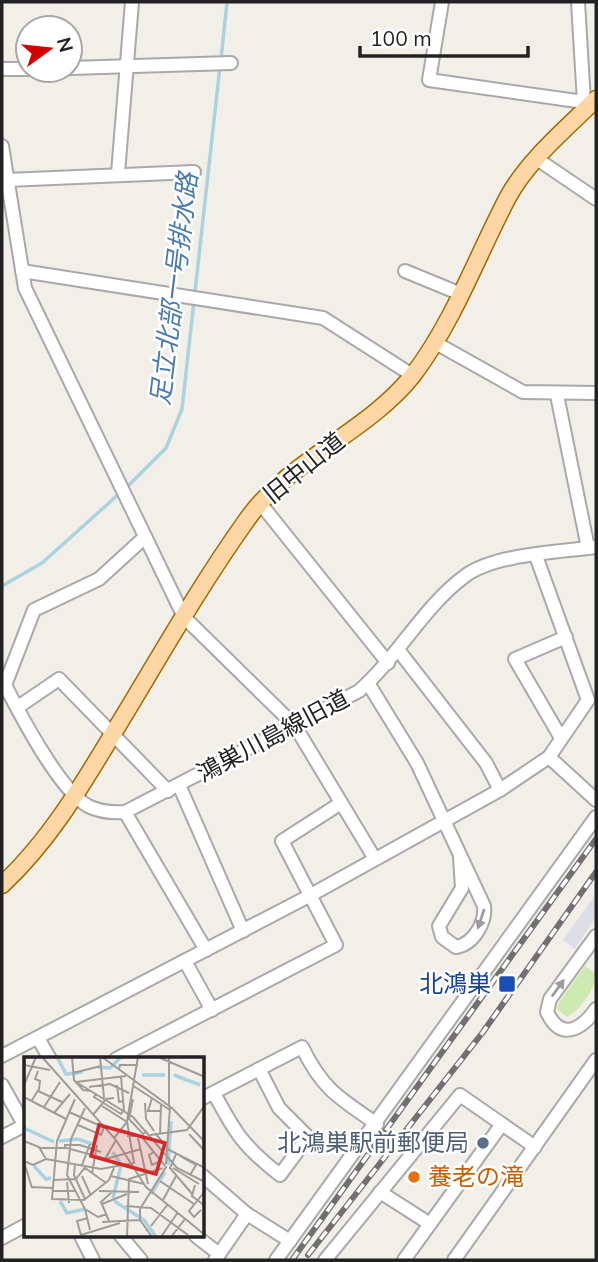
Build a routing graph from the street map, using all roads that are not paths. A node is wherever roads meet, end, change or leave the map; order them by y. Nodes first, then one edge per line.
1 (132, 2) edge
2 (442, 2) edge
3 (578, 2) edge
4 (229, 63) dead end
5 (127, 65) junction
6 (84, 67) edge
7 (590, 102) edge
8 (2, 146) edge
9 (537, 159) junction
10 (194, 172) dead end
11 (118, 173) junction
12 (7, 180) junction
13 (596, 199) edge
14 (7, 213) edge
15 (22, 271) junction
16 (405, 271) dead end
17 (461, 294) junction
18 (434, 342) junction
19 (412, 375) junction
20 (596, 393) edge
21 (557, 395) junction
22 (260, 503) junction
23 (145, 537) junction
24 (592, 547) edge
25 (536, 556) junction
26 (184, 617) junction
27 (566, 637) junction
28 (399, 651) junction
29 (388, 663) junction
30 (3, 682) edge
31 (368, 683) junction
32 (18, 707) junction
33 (295, 726) junction
34 (114, 732) junction
35 (561, 738) junction
36 (549, 758) junction
37 (173, 788) junction
38 (500, 790) junction
39 (76, 797) junction
40 (596, 800) edge
41 (341, 803) junction
42 (125, 812) junction
43 (596, 817) edge
44 (443, 821) junction
45 (460, 858) junction
46 (375, 859) junction
47 (2, 885) edge
48 (309, 896) junction
49 (243, 931) junction
50 (596, 936) edge
51 (206, 950) junction
52 (185, 961) junction
53 (596, 1009) edge
54 (212, 1010) junction
55 (38, 1038) junction
56 (2, 1056) edge
57 (49, 1057) edge
58 (120, 1057) edge
59 (596, 1060) edge
60 (259, 1069) junction
61 (2, 1085) edge
62 (209, 1095) edge
63 (377, 1124) junction
64 (502, 1124) junction
65 (24, 1125) edge
66 (24, 1127) edge
67 (2, 1137) edge
68 (535, 1147) junction
69 (205, 1178) edge
70 (380, 1192) junction
71 (247, 1214) junction
72 (430, 1224) junction
73 (24, 1226) edge
74 (2, 1238) edge
75 (82, 1238) edge
76 (123, 1238) edge
77 (198, 1238) edge
78 (290, 1241) junction
79 (217, 1257) edge
80 (93, 1260) edge
81 (141, 1260) edge
82 (276, 1260) edge
83 (325, 1260) edge
84 (404, 1260) edge
85 (454, 1260) edge

1 - 5 street
2 - 7 street
3 - 7 street
4 - 5 street
5 - 6 street
5 - 11 street
7 - 9 main road, 旧中山道
8 - 12 street
9 - 13 street
9 - 17 main road, 旧中山道
10 - 11 street
11 - 12 street
12 - 14 street
14 - 15 street
15 - 19 street
15 - 23 street
16 - 17 street
17 - 18 main road, 旧中山道
18 - 19 main road, 旧中山道
18 - 21 street
19 - 22 main road, 旧中山道
20 - 21 street
21 - 24 street
22 - 26 main road, 旧中山道
22 - 29 street
23 - 26 street
23 - 30 street
24 - 25 street, 鴻巣川島線旧道
25 - 27 street
25 - 28 street, 鴻巣川島線旧道
26 - 33 street
26 - 34 main road, 旧中山道
27 - 35 street
27 - 35 street
28 - 29 street, 鴻巣川島線旧道
28 - 38 street
29 - 31 street, 鴻巣川島線旧道
30 - 32 street
31 - 33 street, 鴻巣川島線旧道
31 - 44 street
32 - 34 street
32 - 39 street
33 - 37 street, 鴻巣川島線旧道
33 - 41 street
34 - 37 street
34 - 39 main road, 旧中山道
35 - 36 street
36 - 38 street
36 - 40 street
37 - 42 street, 鴻巣川島線旧道
37 - 49 street
38 - 44 street
39 - 42 street
39 - 47 main road, 旧中山道
41 - 46 street
41 - 48 street
42 - 51 street
43 - 63 street
44 - 45 street
44 - 46 street
45 -> 45 street
46 - 48 street
48 - 49 street
48 - 54 street
49 - 51 street
53 -> 50 street
51 - 52 street
52 - 54 street
52 - 55 street
54 - 58 street
55 - 56 street
55 - 57 street
59 - 68 street
60 - 62 street
60 - 62 street
60 - 63 street
61 - 65 street
63 - 78 street
64 - 68 street
64 - 70 street
64 - 72 street
66 - 67 street
68 - 85 street
69 - 71 street
70 - 72 street
70 - 83 street
71 - 78 street
71 - 79 street
72 - 84 street
73 - 74 street
75 - 80 street
76 - 81 street
77 - 79 street
78 - 82 street

